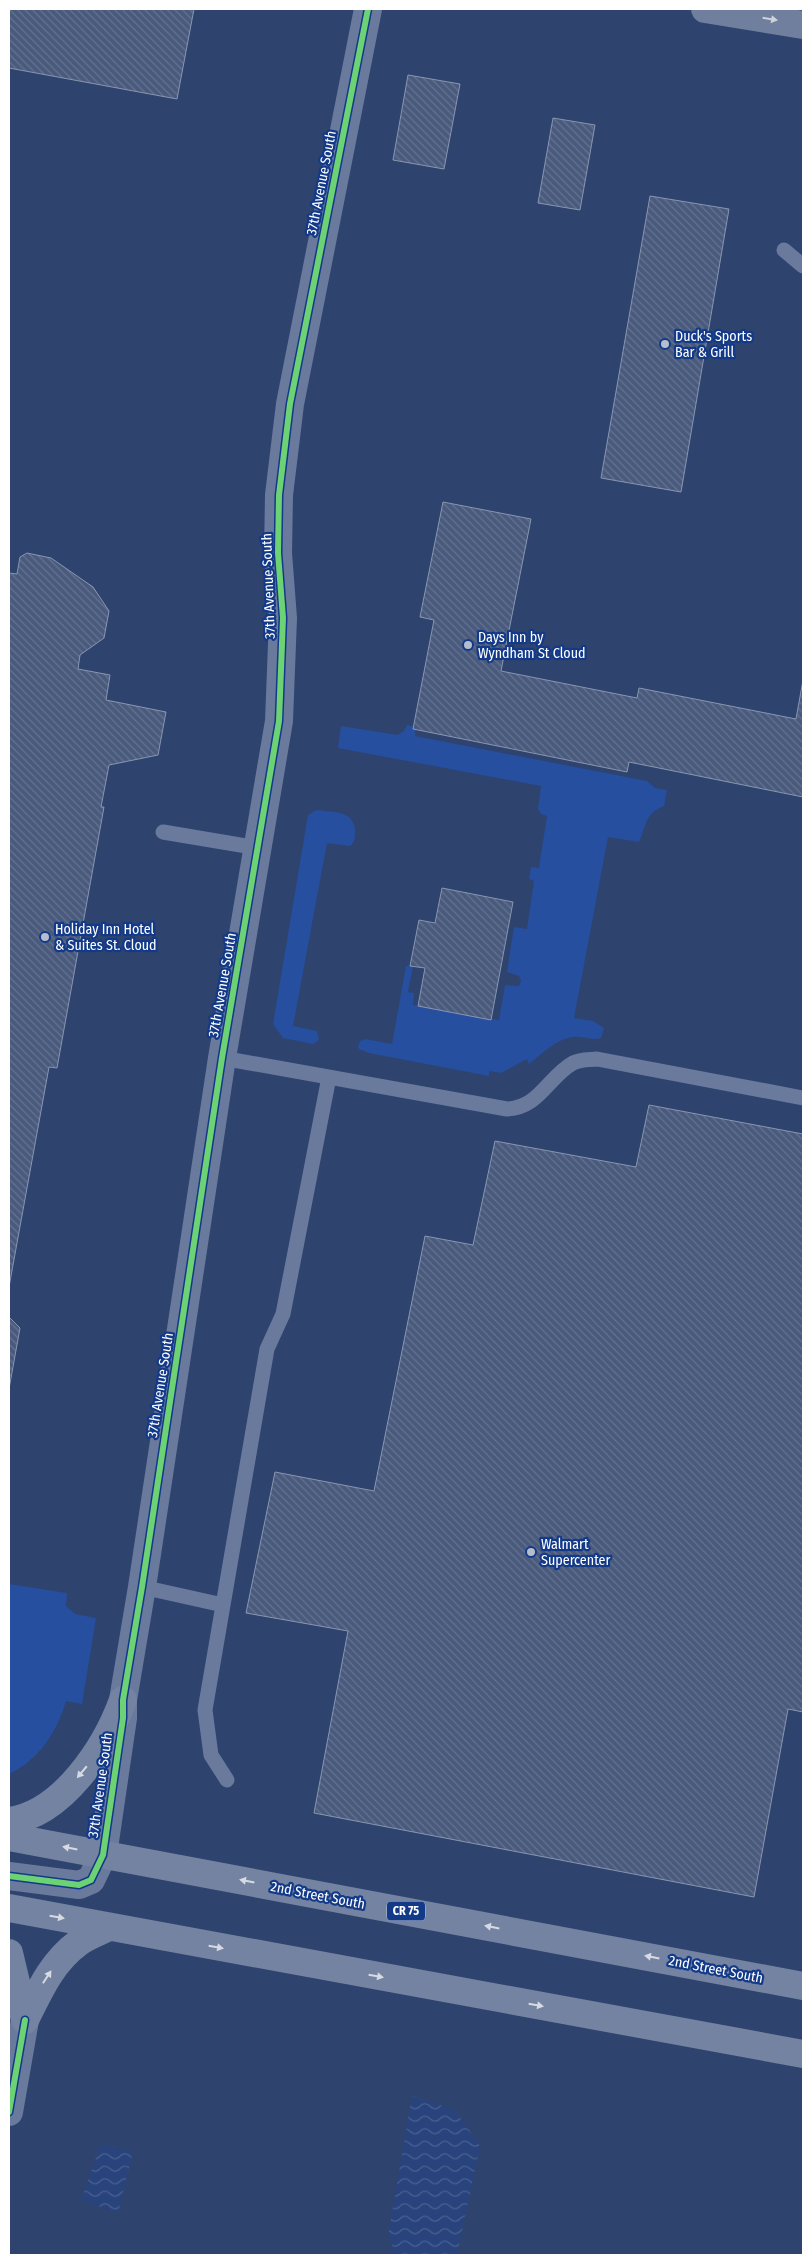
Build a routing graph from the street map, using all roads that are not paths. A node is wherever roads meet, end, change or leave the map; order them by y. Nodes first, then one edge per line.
1 (368, 9) edge
2 (705, 9) edge
3 (803, 25) edge
4 (784, 250) dead end
5 (803, 266) edge
6 (163, 832) dead end
7 (258, 848) junction
8 (222, 1058) junction
9 (329, 1077) junction
10 (803, 1098) edge
11 (142, 1587) junction
12 (223, 1605) junction
13 (123, 1700) junction
14 (227, 1780) dead end
15 (9, 1820) edge
16 (9, 1837) edge
17 (103, 1855) junction
18 (9, 1876) edge
19 (9, 1908) edge
20 (109, 1927) junction
21 (9, 1953) edge
22 (803, 1986) edge
23 (25, 2020) junction
24 (761, 2047) junction
25 (803, 2054) edge
26 (803, 2065) edge
27 (9, 2112) edge

1 - 7 street, 37th Avenue South
2 -> 3 highway
4 - 5 lane
6 - 7 lane
7 - 8 street, 37th Avenue South
8 - 9 lane
8 - 11 street, 37th Avenue South
9 - 10 lane
9 - 12 lane
11 - 12 lane
11 - 13 street, 37th Avenue South
12 - 14 lane
13 -> 15 main road
13 - 17 street, 37th Avenue South
17 -> 16 main road, 2nd Street South / CR 75
17 - 18 street, 37th Avenue South
22 -> 17 main road, 2nd Street South / CR 75
19 -> 20 main road
23 -> 20 main road
20 -> 24 main road
21 - 23 main road
23 - 27 street
24 - 25 main road
24 - 26 main road

